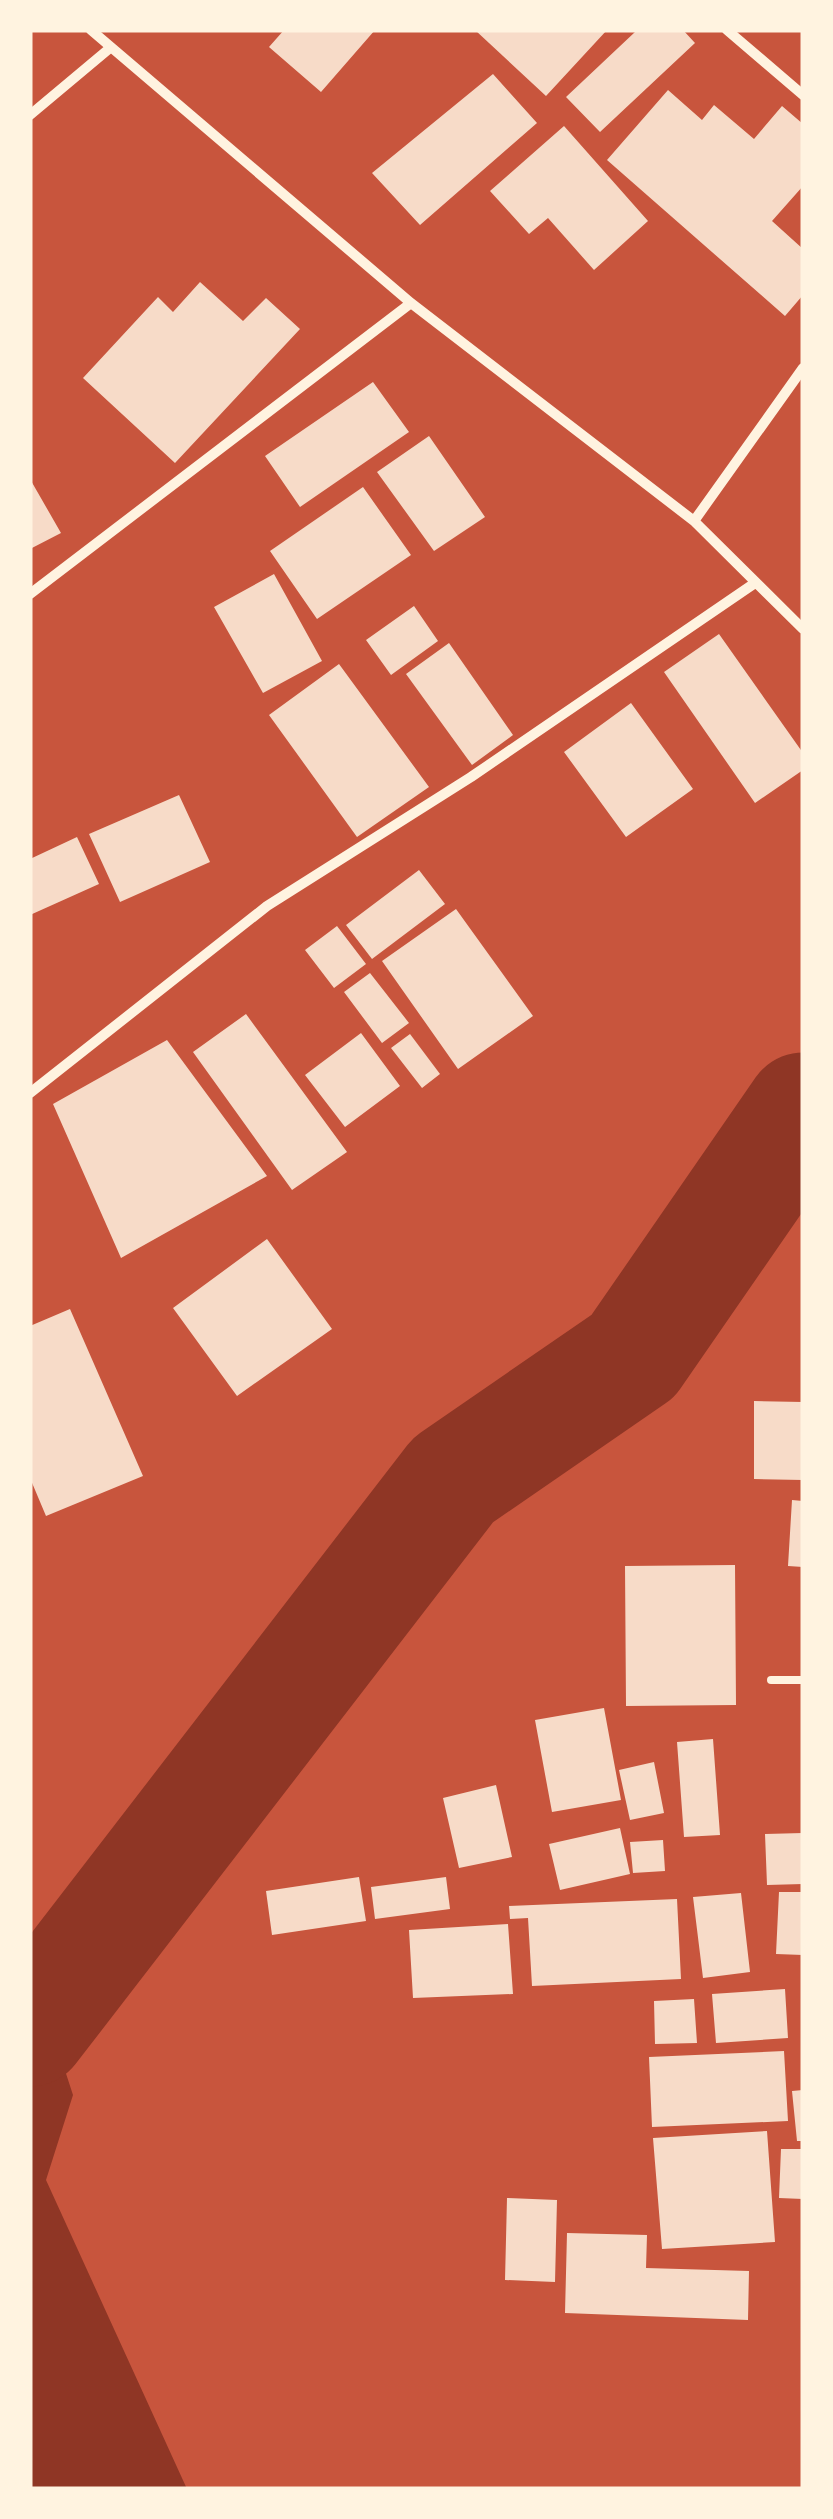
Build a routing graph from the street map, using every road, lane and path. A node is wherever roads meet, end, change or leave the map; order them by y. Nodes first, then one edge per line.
1 (91, 30) edge
2 (726, 30) edge
3 (110, 48) junction
4 (803, 95) edge
5 (30, 116) edge
6 (410, 303) junction
7 (803, 368) edge
8 (694, 521) junction
9 (755, 583) junction
10 (30, 594) edge
11 (803, 629) edge
12 (30, 1093) edge
13 (771, 1680) dead end
14 (803, 1680) edge

1 - 3 street
2 - 4 street
3 - 5 street
3 - 6 street
6 - 8 street
6 - 10 street
7 - 8 street
8 - 9 street
9 - 11 street
9 - 12 street
13 - 14 lane

